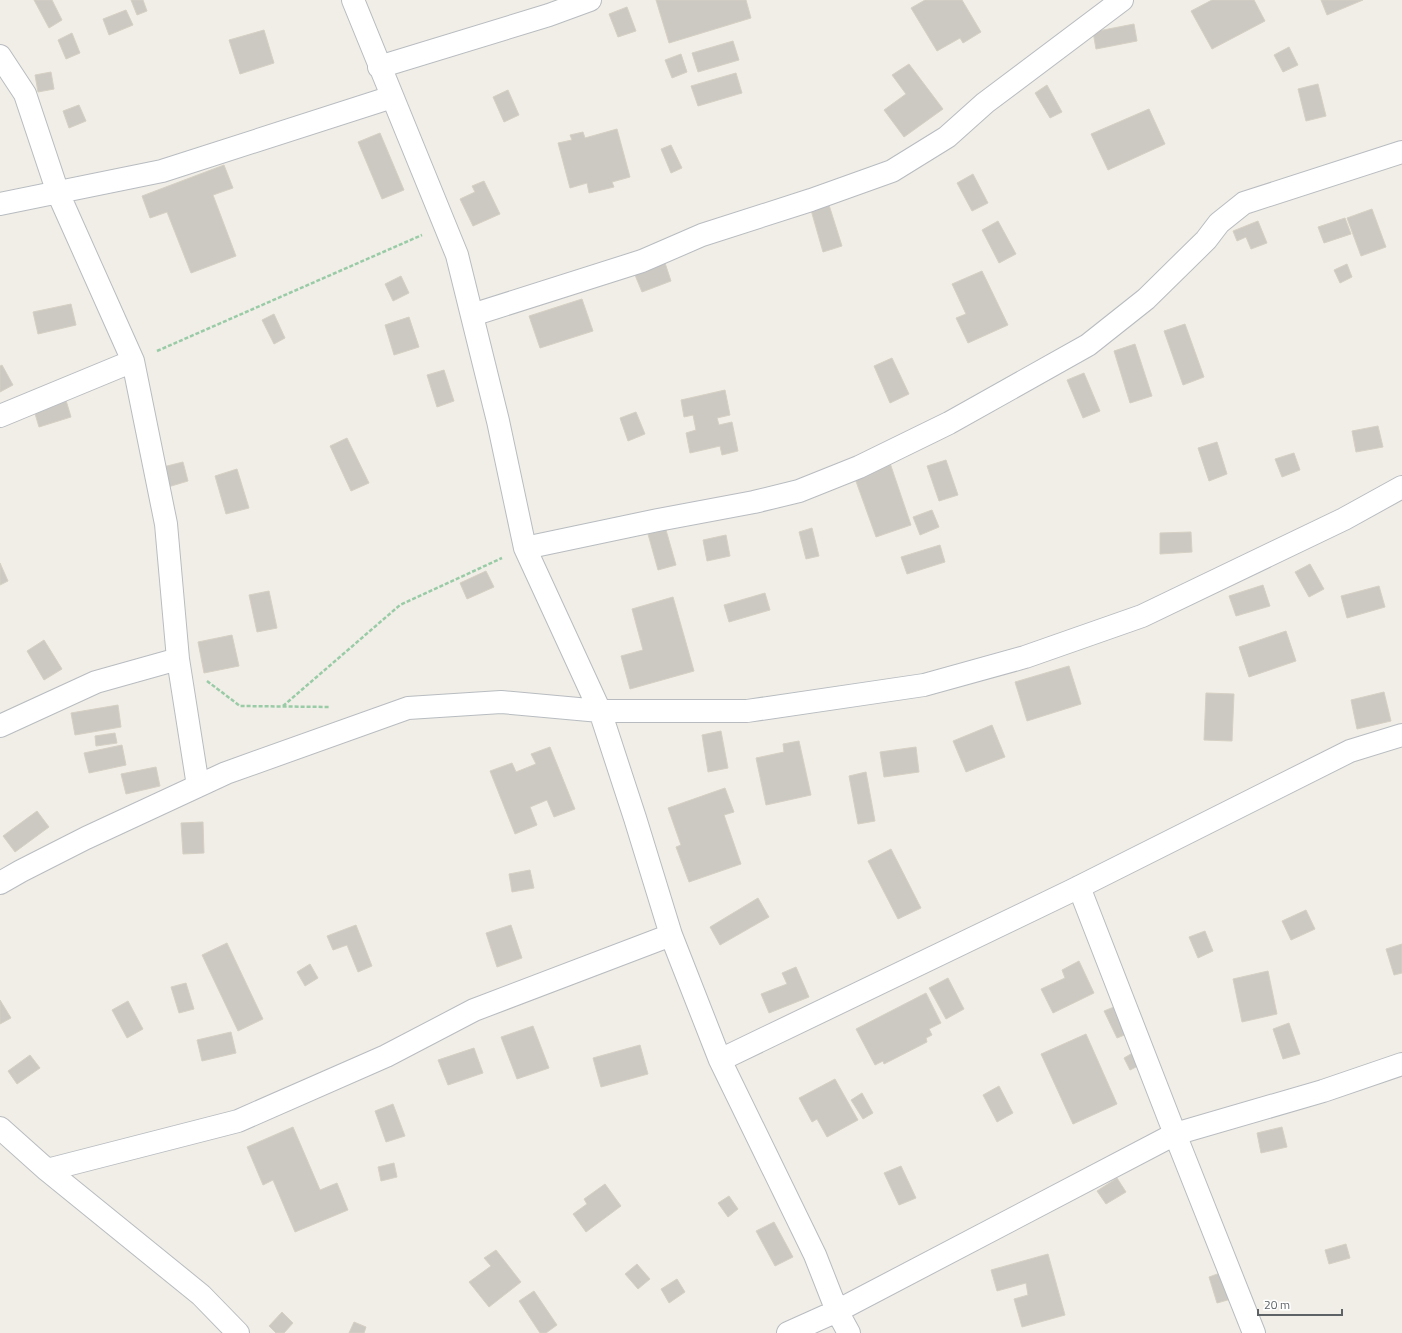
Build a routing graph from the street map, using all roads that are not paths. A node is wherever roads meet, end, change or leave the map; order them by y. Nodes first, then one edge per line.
1 (353, 0) edge
2 (590, 0) edge
3 (1122, 0) edge
4 (0, 56) edge
5 (379, 67) junction
6 (392, 97) junction
7 (1402, 152) edge
8 (58, 193) junction
9 (0, 204) edge
10 (472, 315) junction
11 (133, 361) junction
12 (0, 416) edge
13 (1402, 487) edge
14 (525, 548) junction
15 (178, 659) junction
16 (600, 712) junction
17 (0, 726) edge
18 (1402, 735) edge
19 (198, 786) junction
20 (0, 883) edge
21 (1079, 887) junction
22 (671, 935) junction
23 (720, 1060) junction
24 (1402, 1064) edge
25 (0, 1128) edge
26 (1175, 1134) junction
27 (47, 1170) junction
28 (837, 1311) junction
29 (238, 1333) edge
30 (788, 1333) edge
31 (849, 1333) edge
32 (1254, 1333) edge

1 - 5 street
2 - 5 street
3 - 10 street
4 - 8 street
5 - 6 street
6 - 8 street
6 - 10 street
7 - 14 street
8 - 9 street
8 - 11 street
10 - 14 street
11 - 12 street
11 - 15 street
13 - 16 street
14 - 16 street
15 - 17 street
15 - 19 street
16 - 19 street
16 - 22 street
18 - 21 street
19 - 20 street
21 - 23 street
21 - 26 street
22 - 23 street
22 - 27 street
23 - 28 street
24 - 26 street
25 - 27 street
26 - 28 street
26 - 32 street
27 - 29 street
28 - 30 street
28 - 31 street

